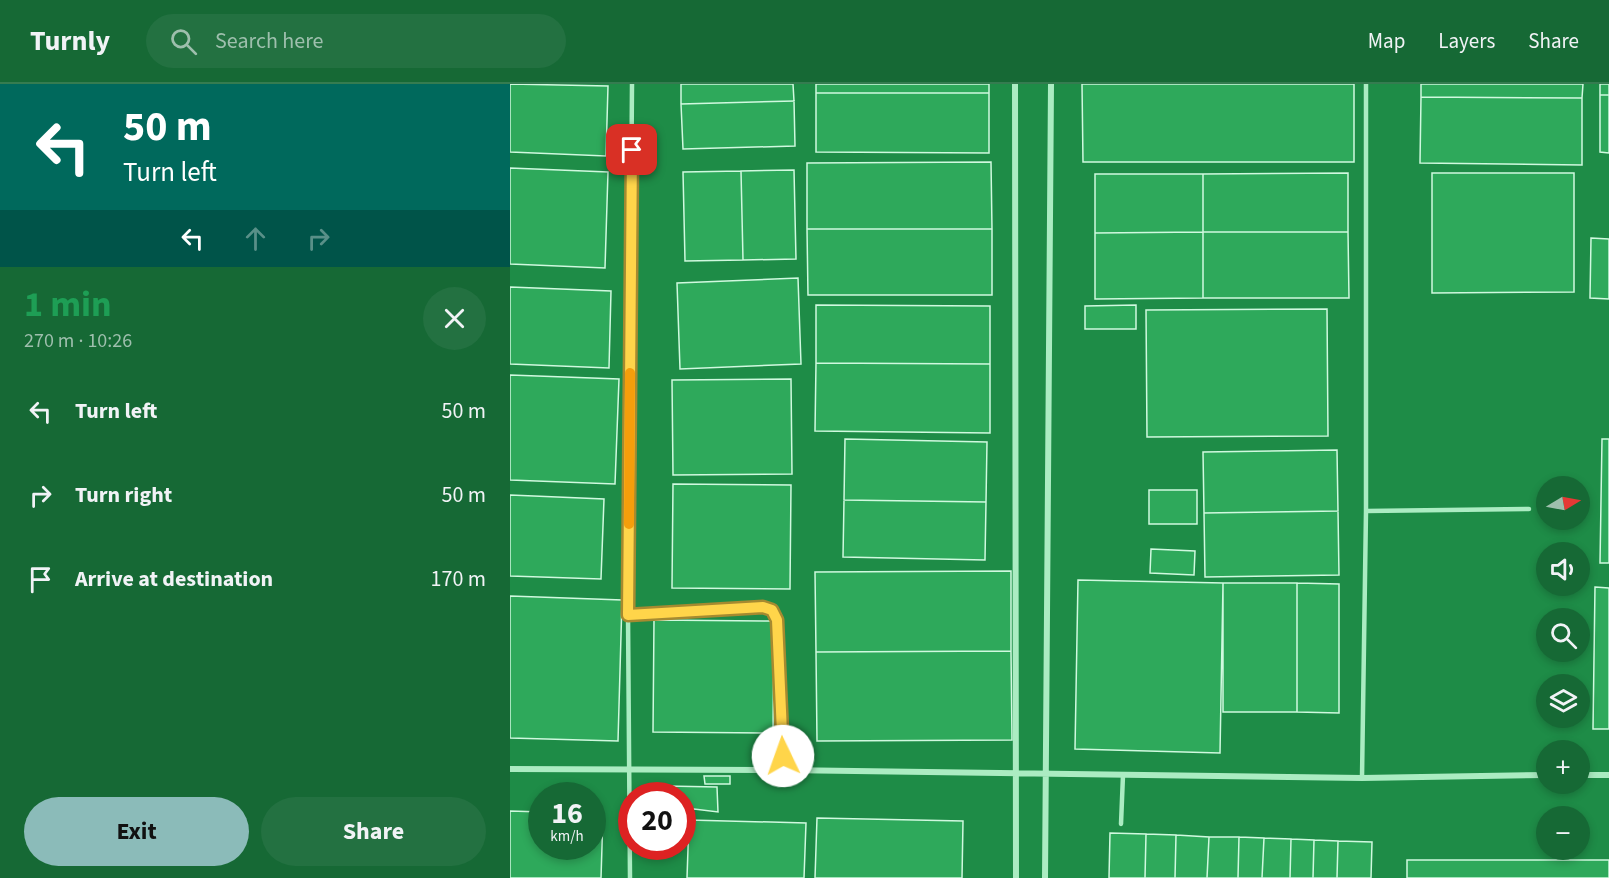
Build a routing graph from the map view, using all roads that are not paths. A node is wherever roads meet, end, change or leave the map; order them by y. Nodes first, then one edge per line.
1 (632, 84) edge
2 (1015, 84) edge
3 (1051, 84) edge
4 (1366, 84) edge
5 (1529, 509) dead end
6 (1366, 511) junction
7 (628, 615) junction
8 (510, 769) edge
9 (629, 770) junction
10 (782, 770) junction
11 (1016, 772) junction
12 (1047, 774) junction
13 (1123, 775) junction
14 (1590, 775) edge
15 (1609, 775) edge
16 (1536, 776) edge
17 (1362, 778) junction
18 (1121, 824) dead end
19 (630, 878) edge
20 (1016, 878) edge
21 (1045, 878) edge

1 - 7 lane
2 - 11 street
3 - 12 street
4 - 6 lane
5 - 6 lane
6 - 17 lane
7 - 9 lane
7 - 10 lane
8 - 9 street
9 - 10 street
9 - 19 lane
10 - 11 street
11 - 12 street
11 - 20 street
12 - 13 street
12 - 21 street
13 - 17 street
13 - 18 lane
14 - 15 street
16 - 17 street

